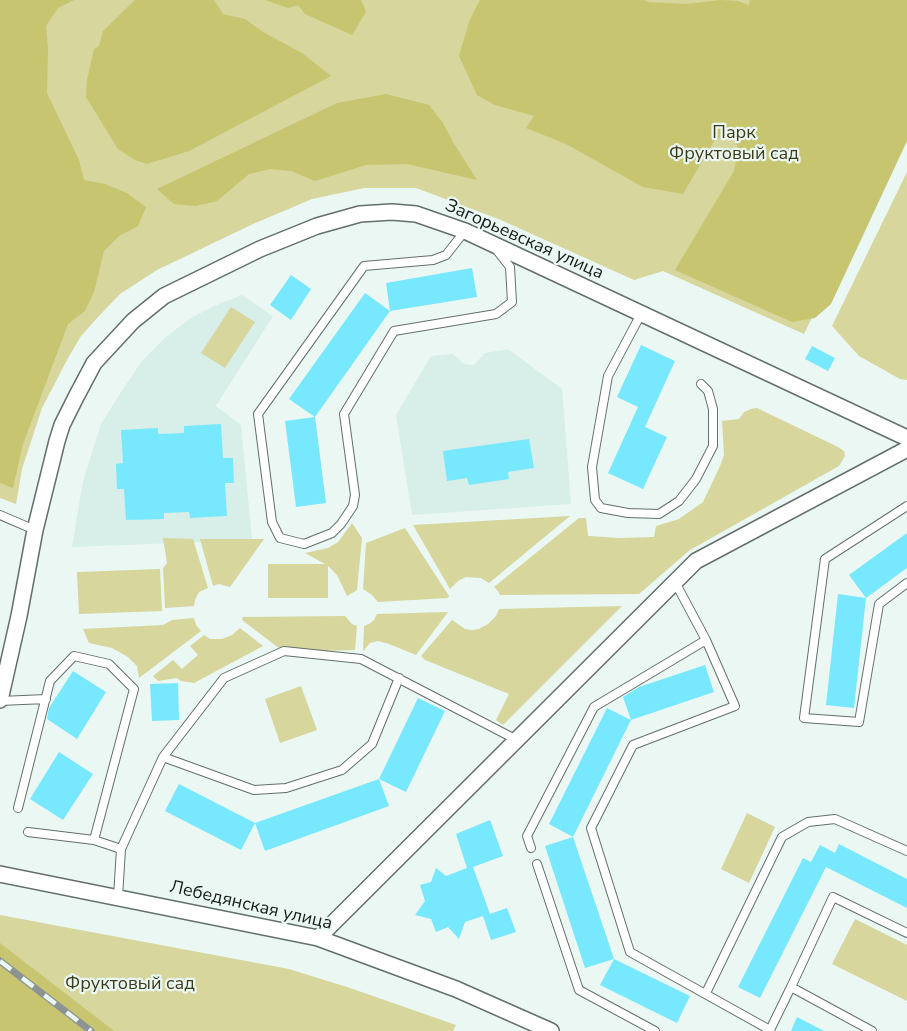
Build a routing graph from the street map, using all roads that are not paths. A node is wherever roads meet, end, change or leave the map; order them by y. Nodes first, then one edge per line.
1 (465, 231) junction
2 (492, 243) junction
3 (641, 314) junction
4 (701, 384) dead end
5 (907, 438) edge
6 (907, 449) edge
7 (907, 506) edge
8 (0, 515) edge
9 (35, 530) junction
10 (675, 582) junction
11 (907, 583) edge
12 (706, 640) junction
13 (399, 678) junction
14 (46, 699) junction
15 (0, 700) edge
16 (517, 740) junction
17 (163, 757) junction
18 (18, 808) dead end
19 (28, 832) dead end
20 (94, 840) junction
21 (531, 848) dead end
22 (121, 849) junction
23 (907, 851) edge
24 (537, 864) dead end
25 (0, 874) edge
26 (118, 897) junction
27 (907, 933) edge
28 (318, 938) junction
29 (791, 987) junction
30 (706, 993) junction
31 (770, 1030) edge
32 (551, 1031) edge
33 (655, 1031) edge
34 (872, 1031) edge

1 - 2 street, Загорьевская улица
1 - 2 lane
1 - 9 street, Загорьевская улица
2 - 3 street, Загорьевская улица
3 - 4 lane
3 - 5 street, Загорьевская улица
6 - 10 street
7 - 11 lane
8 - 9 lane
9 - 15 street, Загорьевская улица
10 - 12 lane
10 - 16 street
12 - 21 lane
12 - 30 lane
13 - 16 lane
13 - 17 lane
13 - 17 lane
14 - 15 lane
14 - 18 lane
14 - 20 lane
16 - 28 street
17 - 22 lane
19 - 20 lane
20 - 22 lane
22 - 26 lane
23 - 30 lane
24 - 33 lane
25 - 26 street, Лебедянская улица
26 - 28 street, Лебедянская улица
27 - 29 lane
28 - 32 street, Лебедянская улица
29 - 31 lane
29 - 34 lane
30 - 31 lane

